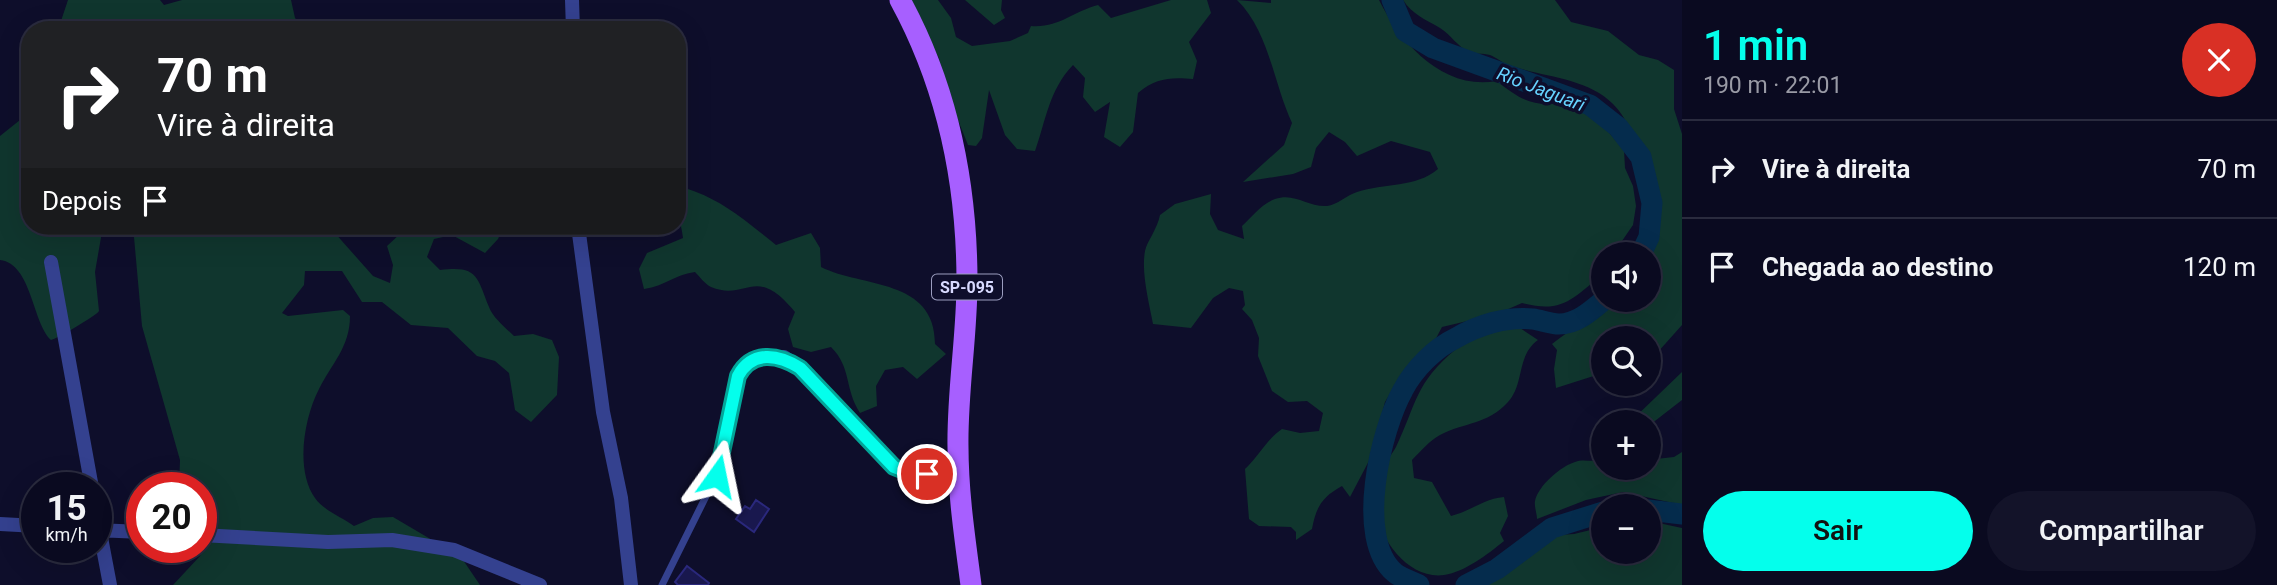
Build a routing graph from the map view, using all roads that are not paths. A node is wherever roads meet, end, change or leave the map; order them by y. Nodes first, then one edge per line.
1 (572, 0) edge
2 (901, 0) edge
3 (573, 21) edge
4 (579, 235) edge
5 (51, 262) dead end
6 (784, 357) joint
7 (89, 472) edge
8 (959, 480) junction
9 (0, 524) edge
10 (21, 525) edge
11 (217, 536) edge
12 (105, 563) edge
13 (110, 585) edge
14 (540, 585) edge
15 (631, 585) edge
16 (662, 585) edge
17 (971, 585) edge

1 - 3 street
2 - 8 main road, SP-095
4 - 15 street
5 - 7 street
6 - 8 street
6 - 16 lane
8 - 17 main road, SP-095
9 - 10 street
11 - 14 street
12 - 13 street

